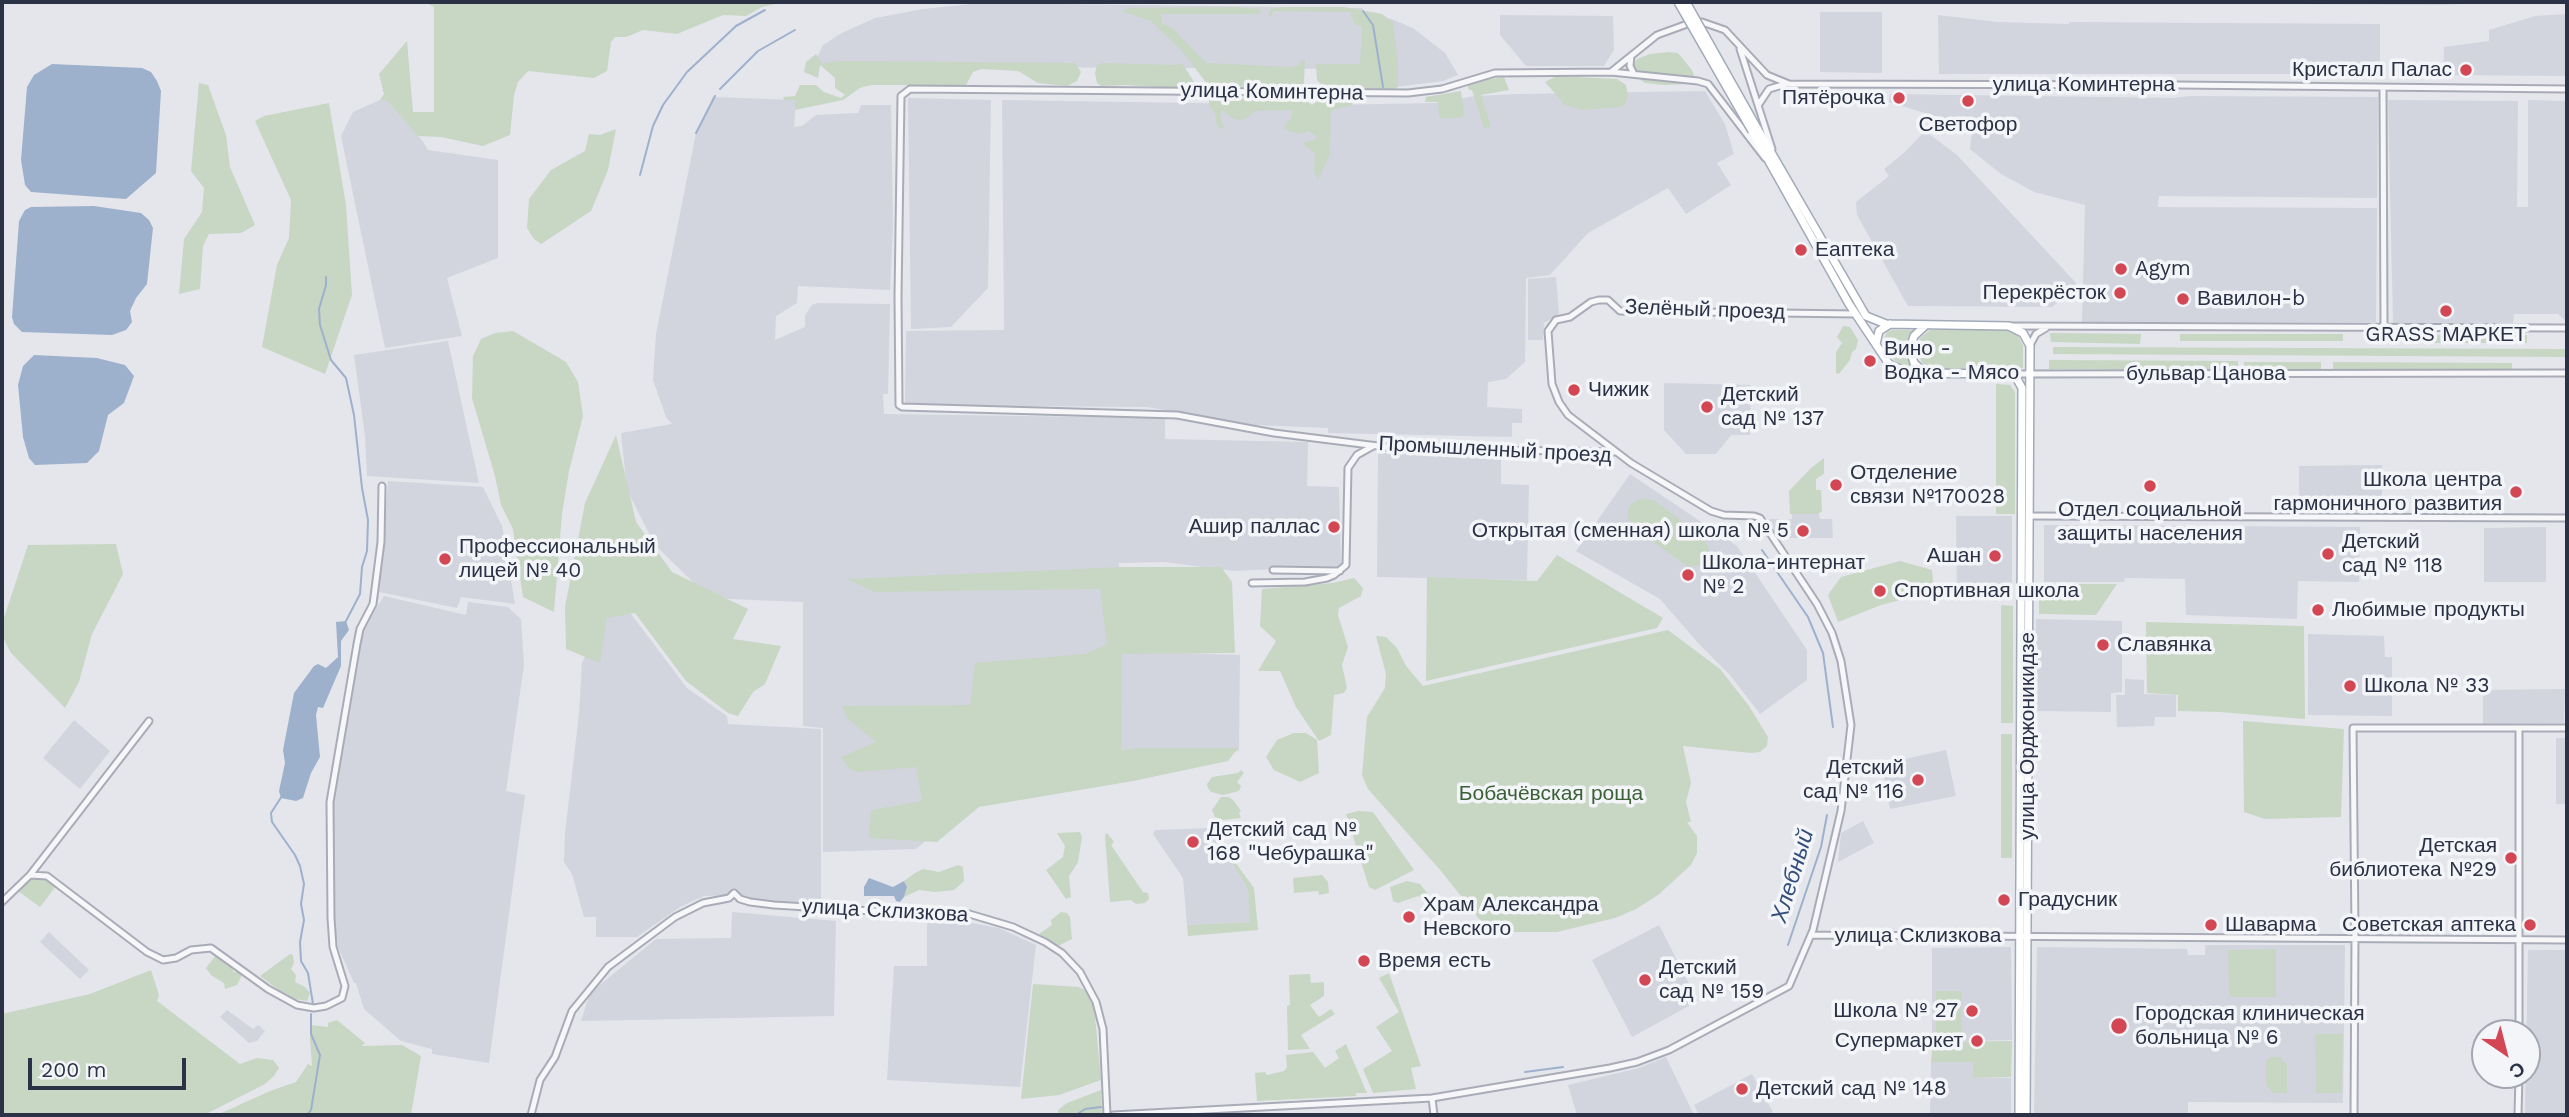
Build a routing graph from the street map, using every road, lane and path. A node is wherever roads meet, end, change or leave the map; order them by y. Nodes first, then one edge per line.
1 (1678, 2) edge
2 (1686, 2) edge
3 (1739, 45) junction
4 (1633, 53) junction
5 (1611, 72) junction
6 (1634, 74) junction
7 (1789, 84) junction
8 (2383, 88) junction
9 (2567, 89) edge
10 (1759, 104) junction
11 (1755, 130) junction
12 (1771, 158) junction
13 (1859, 313) junction
14 (1894, 324) junction
15 (1926, 325) junction
16 (2009, 326) junction
17 (2052, 327) junction
18 (2384, 328) junction
19 (2567, 328) edge
20 (2030, 347) junction
21 (1877, 349) junction
22 (2567, 373) edge
23 (2008, 374) junction
24 (2030, 374) junction
25 (1926, 375) junction
26 (899, 405) joint
27 (1373, 446) junction
28 (1615, 452) junction
29 (382, 486) dead end
30 (2029, 516) junction
31 (2567, 519) edge
32 (1273, 570) dead end
33 (1340, 571) junction
34 (1252, 583) dead end
35 (2021, 609) junction
36 (2029, 617) junction
37 (149, 720) dead end
38 (2519, 728) junction
39 (2567, 729) edge
40 (30, 875) junction
41 (2, 902) edge
42 (1811, 935) junction
43 (2024, 936) junction
44 (2355, 938) junction
45 (2520, 939) junction
46 (2567, 940) edge
47 (2519, 1019) edge
48 (2519, 1089) edge
49 (1432, 1098) junction
50 (531, 1115) edge
51 (1107, 1115) edge
52 (1113, 1115) edge
53 (1434, 1115) edge
54 (2019, 1115) edge
55 (2026, 1115) edge
56 (2354, 1115) edge
57 (2518, 1115) edge

1 - 11 main road, bridge
2 - 11 main road, bridge
3 - 4 street, улица Коминтерна
3 - 7 street, улица Коминтерна
3 - 10 street
4 - 5 street, улица Коминтерна
4 - 6 street
5 - 6 street
5 - 26 street, улица Коминтерна
6 - 12 street
7 - 8 street, улица Коминтерна
7 - 10 street
8 - 9 street, улица Коминтерна
8 - 18 street
10 - 12 street
11 - 12 main road
12 - 13 main road
13 - 14 main road
13 - 21 main road, бульвар Цанова
13 - 28 street, Зелёный проезд
14 - 15 main road
14 - 21 main road
15 - 16 main road
15 - 25 main road
16 - 17 street
16 - 20 main road
17 - 18 street
17 - 20 street
18 - 19 street
20 - 24 main road, улица Орджоникидзе
21 - 25 main road, бульвар Цанова
22 - 24 street, бульвар Цанова
23 - 24 street, бульвар Цанова
23 - 25 main road, бульвар Цанова
23 - 35 main road, улица Орджоникидзе
24 - 30 main road, улица Орджоникидзе
26 - 27 street, Промышленный проезд
27 - 28 street, Промышленный проезд
27 - 33 street
28 - 42 street, Промышленный проезд
29 - 40 street
30 - 31 street
30 - 36 main road, улица Орджоникидзе
32 - 33 street
33 - 34 street
35 - 36 main road
35 - 43 main road, улица Орджоникидзе
36 - 43 main road, улица Орджоникидзе
37 - 40 street
38 - 39 street
38 - 44 street
38 - 45 street
40 - 41 street
42 - 43 street, улица Склизкова
42 - 49 street, улица Склизкова
43 - 44 street, улица Склизкова
43 - 54 main road, улица Орджоникидзе
43 - 55 main road, улица Орджоникидзе
44 - 45 street, улица Склизкова
44 - 56 street
45 - 46 street, улица Склизкова
45 - 47 street
48 - 57 street
49 - 52 street, улица Склизкова
49 - 53 street
50 - 51 street, улица Склизкова

